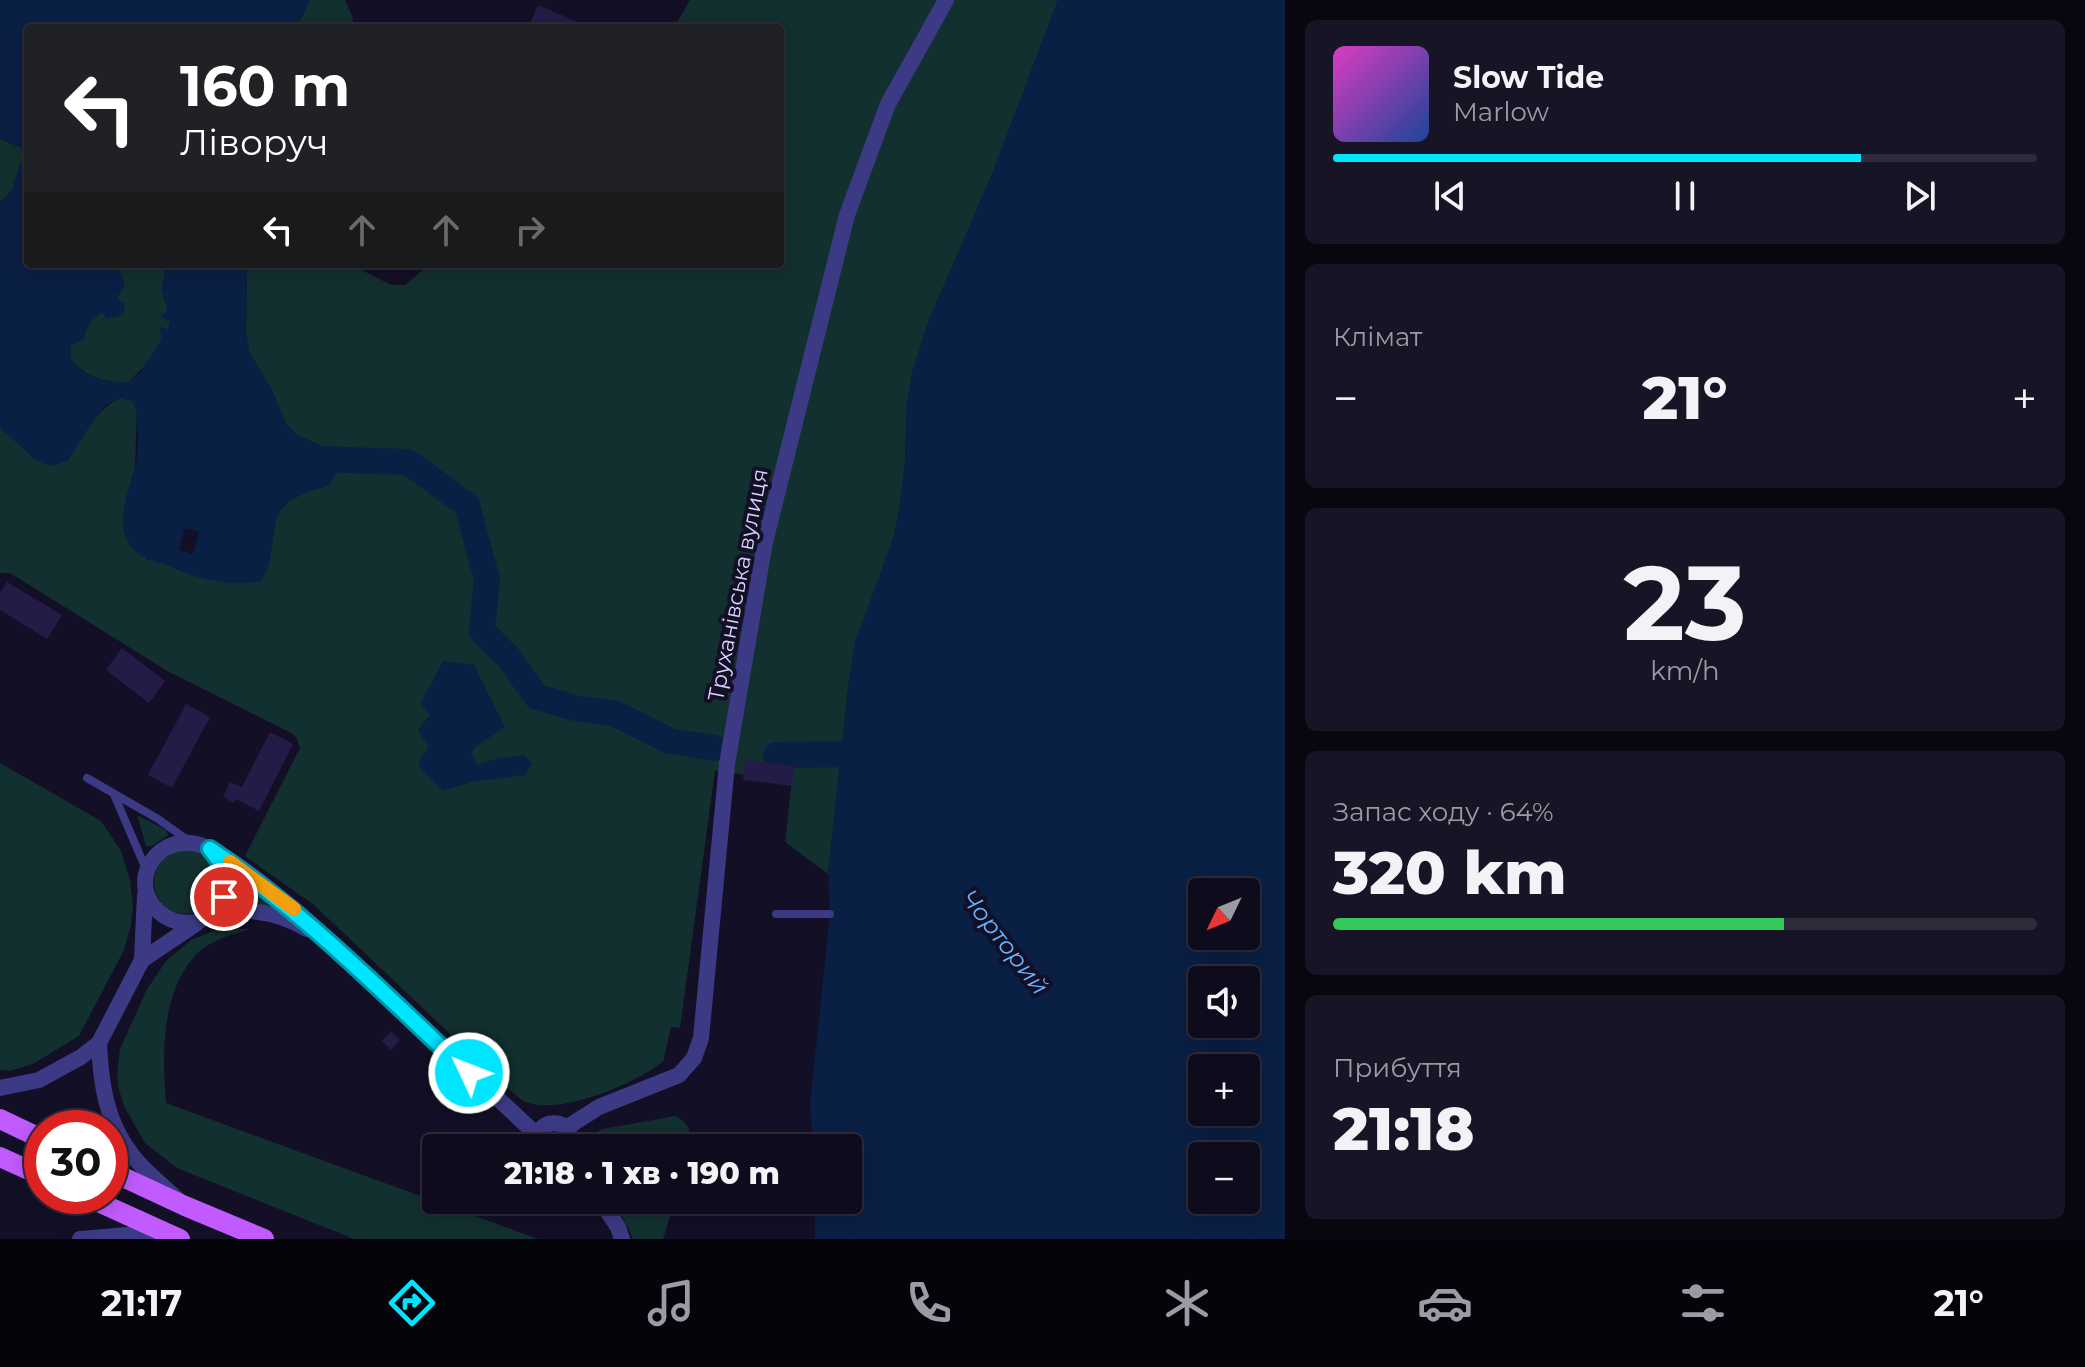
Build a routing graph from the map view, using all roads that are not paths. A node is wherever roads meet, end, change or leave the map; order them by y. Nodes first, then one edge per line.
1 (946, 0) edge
2 (87, 778) dead end
3 (115, 796) junction
4 (190, 841) junction
5 (210, 849) junction
6 (146, 878) junction
7 (776, 914) dead end
8 (830, 914) dead end
9 (207, 917) junction
10 (332, 944) junction
11 (142, 960) junction
12 (99, 1043) junction
13 (0, 1088) edge
14 (0, 1119) edge
15 (566, 1128) junction
16 (24, 1130) edge
17 (531, 1134) edge
18 (541, 1134) edge
19 (569, 1134) edge
20 (0, 1157) edge
21 (24, 1168) edge
22 (128, 1179) edge
23 (185, 1206) junction
24 (125, 1214) edge
25 (609, 1214) edge
26 (171, 1235) edge
27 (80, 1239) edge
28 (264, 1239) edge
29 (622, 1239) edge

1 - 15 street, Труханівська вулиця
2 - 3 lane
3 - 4 lane
3 - 6 lane
4 - 5 street
4 - 6 street
5 - 9 street
5 - 10 street
6 - 9 street
6 - 11 street
7 - 8 lane
9 - 10 street
9 - 11 street
10 - 17 street
11 - 12 street
12 - 13 street
12 - 23 street
14 - 16 main road
15 - 18 street, Труханівська вулиця
15 - 19 street
20 - 21 main road
22 - 23 main road
23 - 28 main road
24 - 26 main road
25 - 29 street
26 - 27 street

